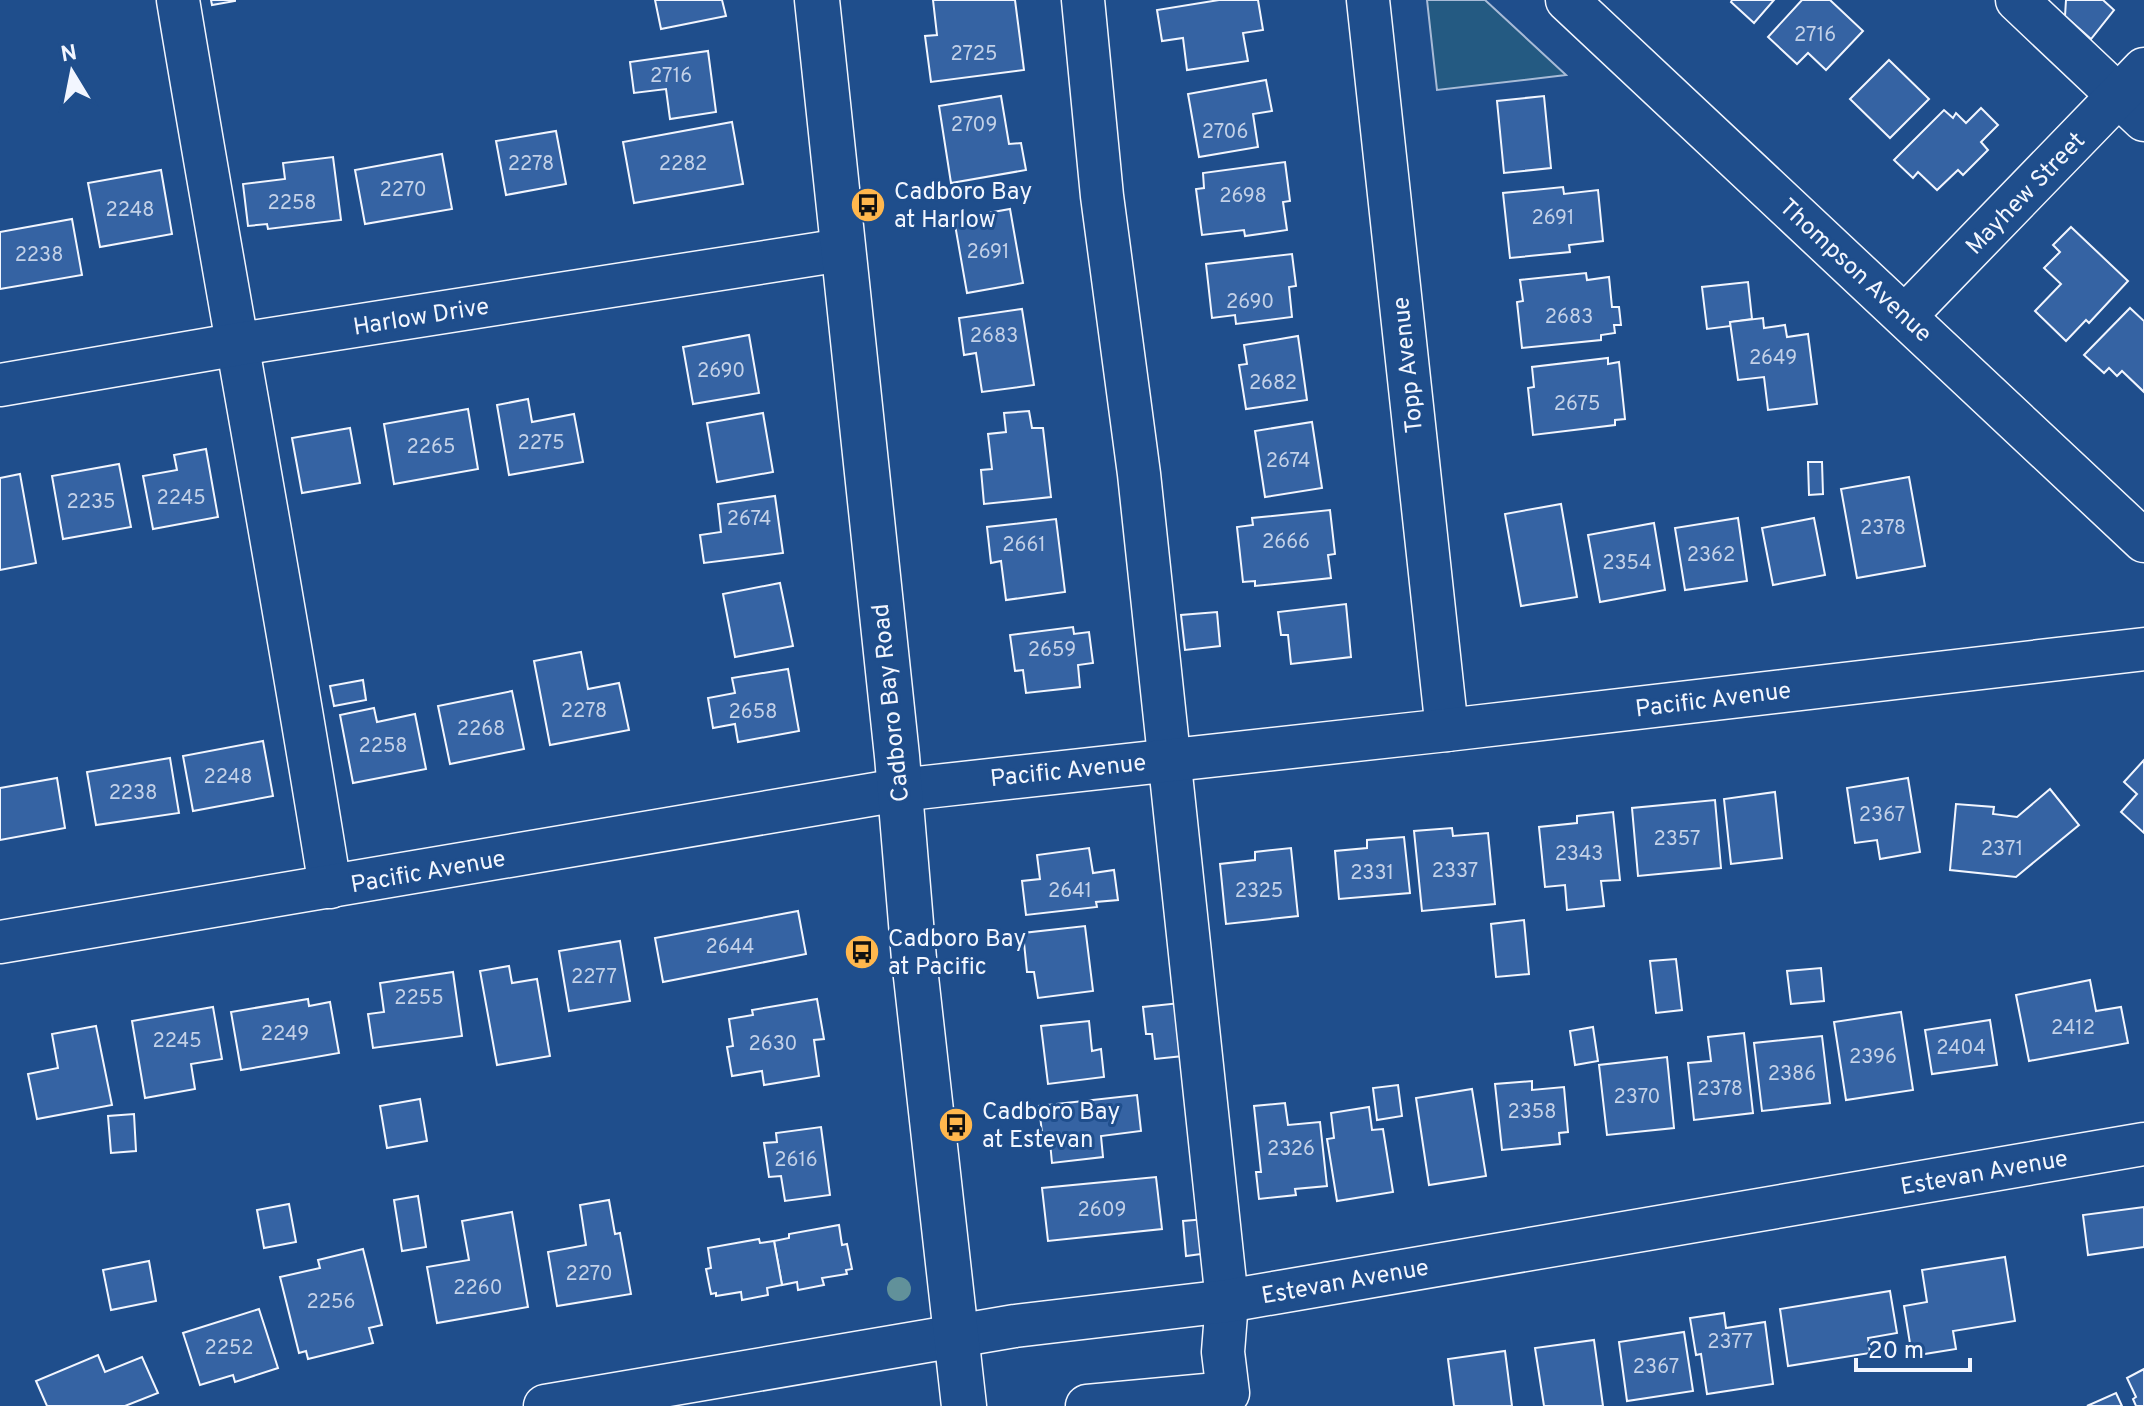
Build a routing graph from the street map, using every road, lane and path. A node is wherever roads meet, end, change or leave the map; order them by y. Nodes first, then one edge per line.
1 (178, 0) edge
2 (817, 0) edge
3 (1083, 0) edge
4 (1368, 0) edge
5 (1567, 0) edge
6 (2017, 0) edge
7 (2136, 95) edge
8 (842, 250) junction
9 (1905, 316) junction
10 (239, 344) junction
11 (0, 385) edge
12 (2144, 541) edge
13 (2144, 649) edge
14 (1447, 730) junction
15 (1168, 759) junction
16 (899, 790) junction
17 (330, 887) junction
18 (0, 942) edge
19 (2144, 1144) edge
20 (1227, 1301) junction
21 (956, 1337) junction
22 (1229, 1399) edge
23 (545, 1406) edge
24 (964, 1406) edge
25 (1087, 1406) edge

1 - 10 street
2 - 8 main road, Cadboro Bay Road
3 - 15 street
4 - 14 street, Topp Avenue
5 - 9 street, Thompson Avenue
6 - 7 street
7 - 9 street, Mayhew Street
8 - 10 street, Harlow Drive
8 - 16 main road, Cadboro Bay Road
9 - 12 street, Thompson Avenue
10 - 11 street, Harlow Drive
10 - 17 street
13 - 14 street, Pacific Avenue
14 - 15 street, Pacific Avenue
15 - 16 street, Pacific Avenue
15 - 20 street
16 - 17 street, Pacific Avenue
16 - 21 main road, Cadboro Bay Road
17 - 18 street, Pacific Avenue
19 - 20 street, Estevan Avenue
20 - 21 street, Estevan Avenue
20 - 22 street
21 - 23 street, Estevan Avenue
21 - 24 main road, Cadboro Bay Road
22 - 25 street

